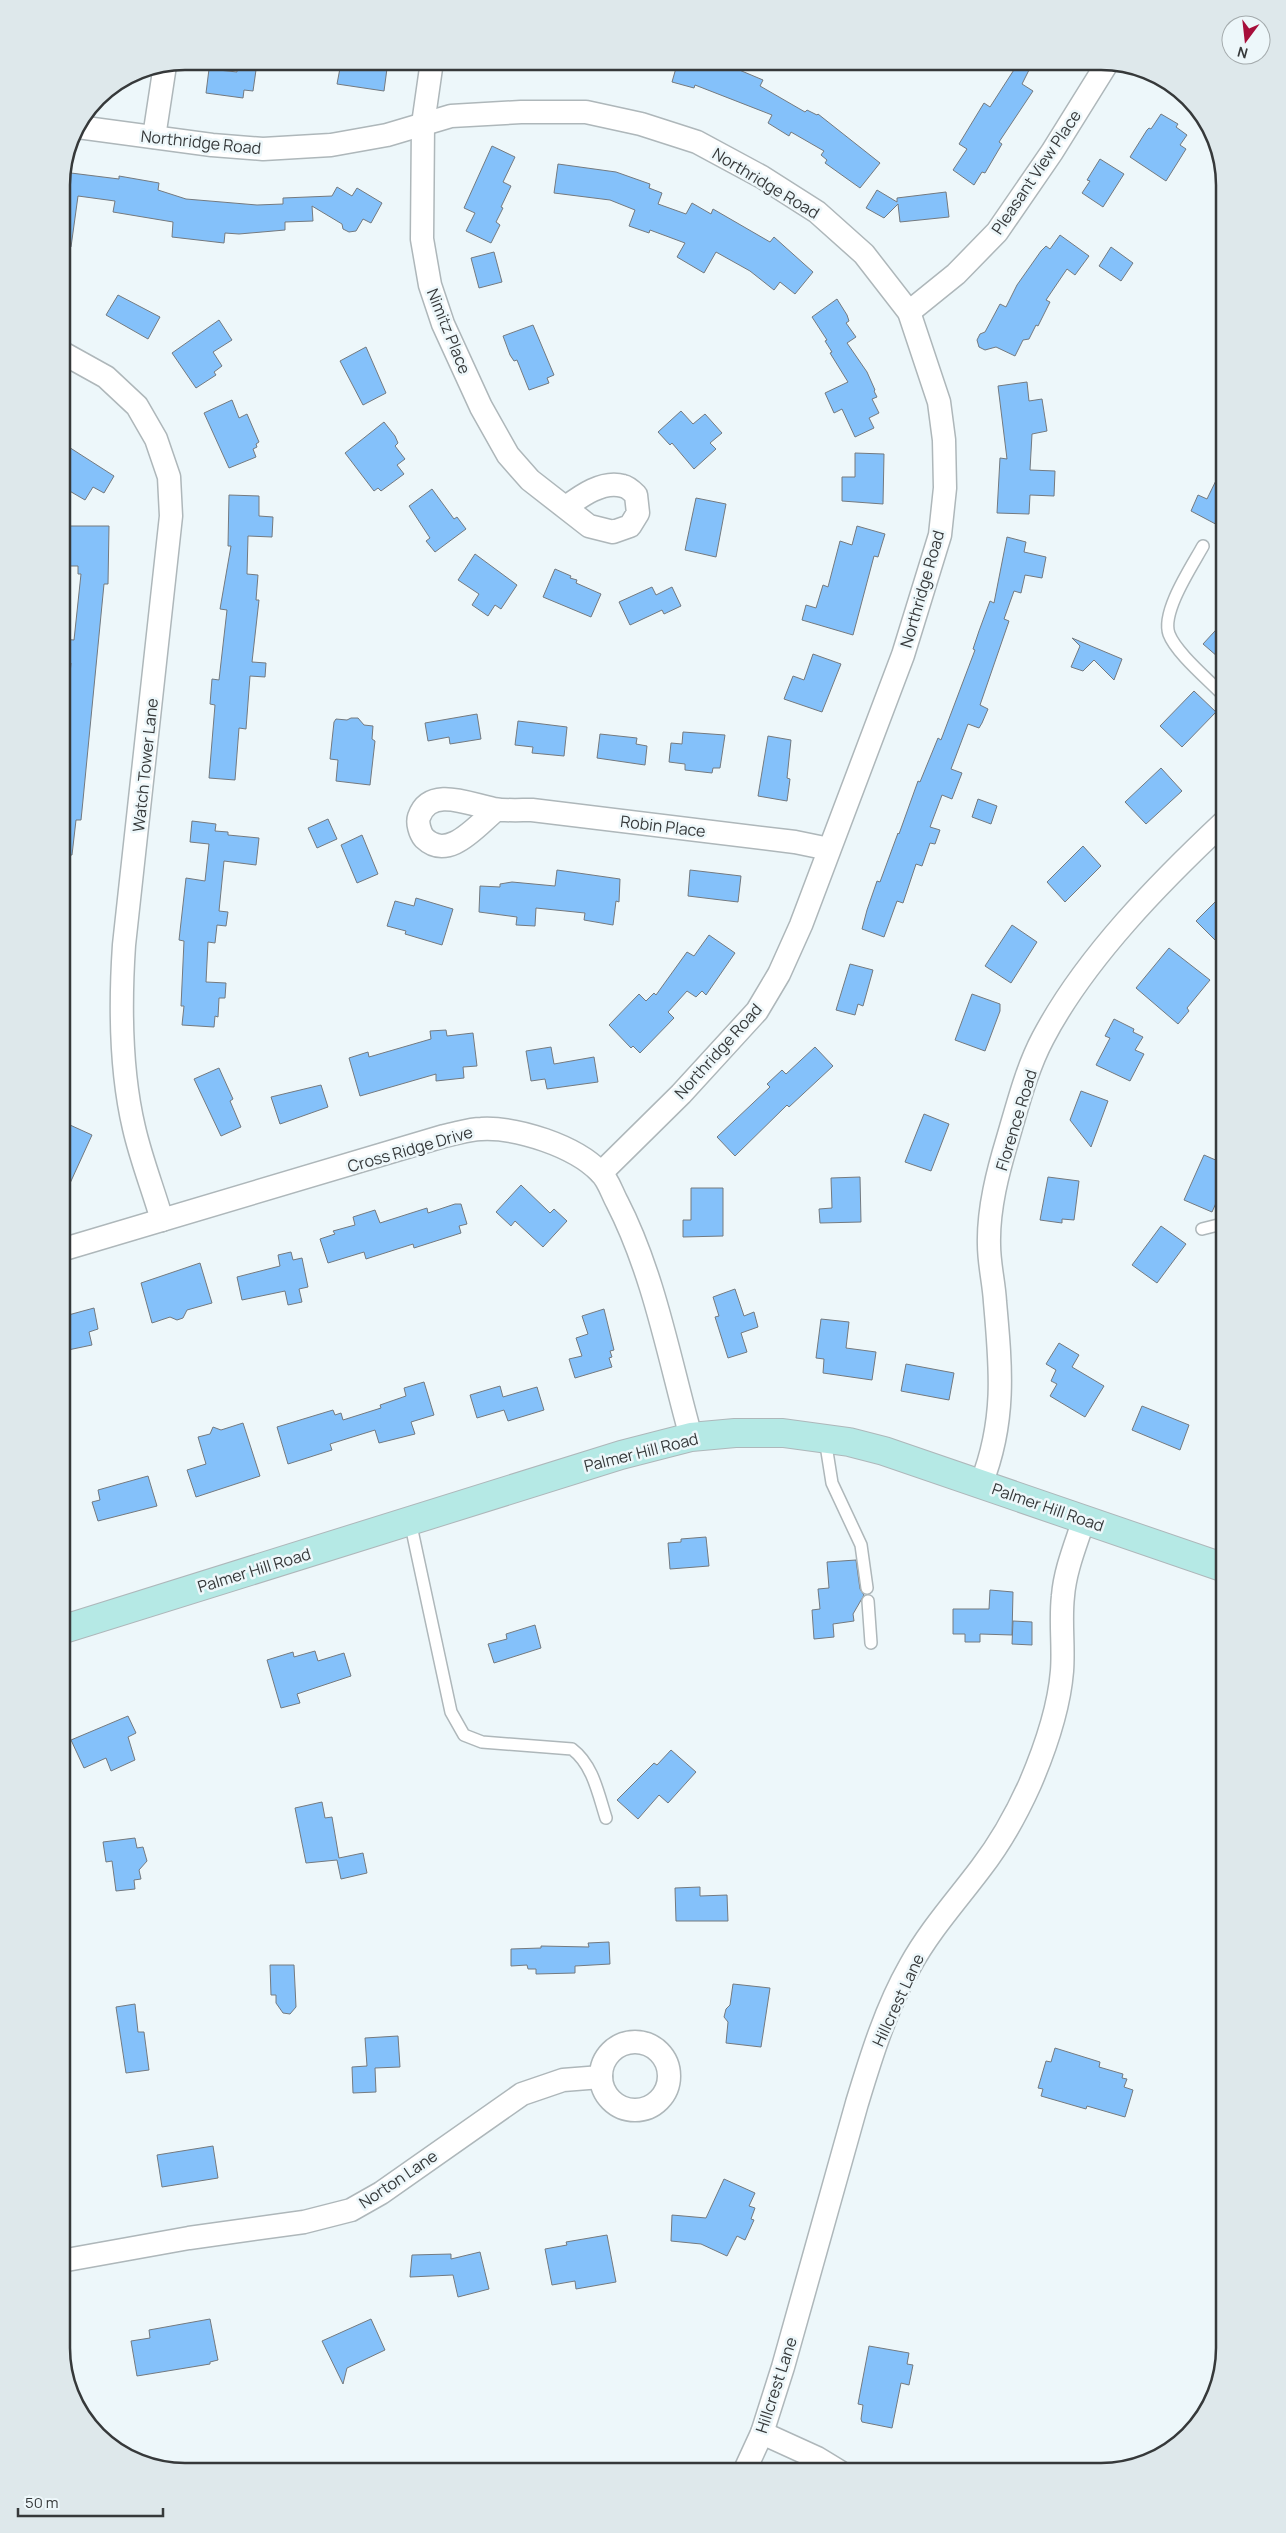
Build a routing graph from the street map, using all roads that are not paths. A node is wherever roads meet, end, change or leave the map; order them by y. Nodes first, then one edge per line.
1 (431, 70) edge
2 (1103, 70) edge
3 (164, 72) edge
4 (422, 124) junction
5 (85, 128) edge
6 (154, 137) junction
7 (909, 312) junction
8 (70, 357) edge
9 (566, 507) dead end
10 (1202, 546) dead end
11 (1216, 688) edge
12 (496, 810) dead end
13 (1216, 830) edge
14 (829, 849) junction
15 (601, 1173) junction
16 (162, 1220) junction
17 (1216, 1225) edge
18 (1202, 1228) dead end
19 (70, 1247) edge
20 (691, 1437) junction
21 (825, 1438) junction
22 (981, 1484) junction
23 (1084, 1519) junction
24 (410, 1521) junction
25 (1216, 1565) edge
26 (867, 1588) dead end
27 (868, 1601) dead end
28 (70, 1627) edge
29 (871, 1643) dead end
30 (606, 1818) dead end
31 (601, 2077) dead end
32 (70, 2259) edge
33 (762, 2433) junction
34 (748, 2463) edge
35 (825, 2463) edge

1 - 4 street, Nimitz Place
2 - 7 street, Pleasant View Place
3 - 6 street
4 - 6 street, Northridge Road
4 - 7 street, Northridge Road
4 - 9 street, Nimitz Place
5 - 6 street, Northridge Road
7 - 14 street, Northridge Road
8 - 16 street, Watch Tower Lane
10 - 11 lane
12 - 14 street, Robin Place
13 - 22 street, Florence Road
14 - 15 street, Northridge Road
15 - 16 street, Cross Ridge Drive
15 - 20 street, Cross Ridge Drive
16 - 19 street, Cross Ridge Drive
17 - 18 lane
20 - 21 main road, Palmer Hill Road
20 - 24 main road, Palmer Hill Road
21 - 22 main road, Palmer Hill Road
21 - 26 lane
22 - 23 main road, Palmer Hill Road
23 - 25 main road, Palmer Hill Road
23 - 33 street, Hillcrest Lane
24 - 28 main road, Palmer Hill Road
24 - 30 lane
27 - 29 lane
31 - 32 street, Norton Lane
33 - 34 street, Hillcrest Lane
33 - 35 street

